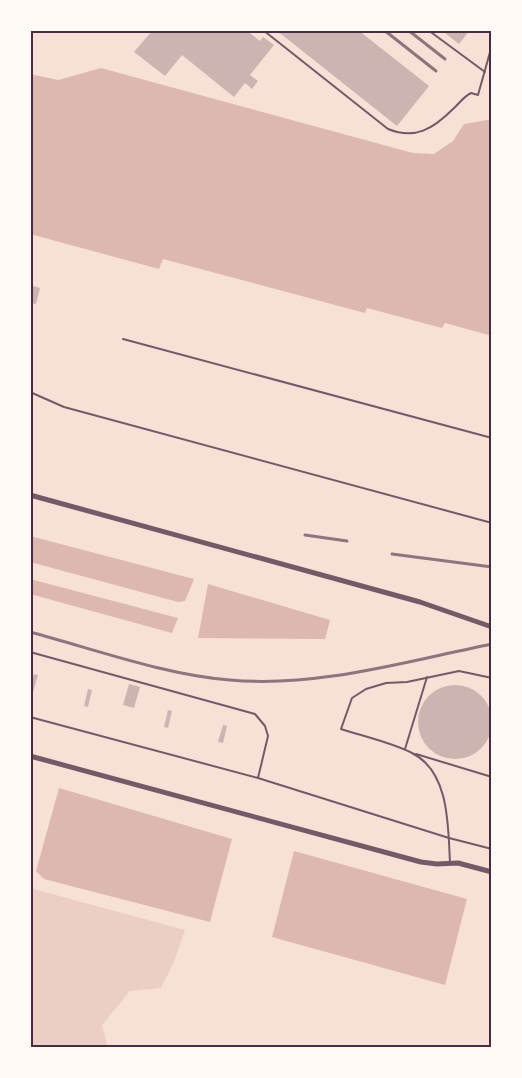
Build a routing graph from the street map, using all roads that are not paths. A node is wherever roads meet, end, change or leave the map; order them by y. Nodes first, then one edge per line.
1 (262, 30) edge
2 (428, 30) edge
3 (492, 45) edge
4 (485, 72) junction
5 (123, 339) dead end
6 (30, 392) edge
7 (492, 438) edge
8 (30, 495) edge
9 (492, 524) edge
10 (492, 627) edge
11 (30, 652) edge
12 (427, 677) junction
13 (492, 678) edge
14 (30, 717) edge
15 (405, 750) junction
16 (413, 753) junction
17 (30, 756) edge
18 (492, 777) edge
19 (258, 778) junction
20 (449, 838) junction
21 (492, 849) edge
22 (450, 863) junction
23 (492, 872) edge

1 - 4 lane
2 - 4 lane
3 - 4 lane
5 - 7 lane
6 - 9 lane
8 - 10 street
11 - 19 lane
12 - 13 lane
12 - 15 lane
12 - 15 lane
14 - 19 lane
15 - 16 lane
16 - 18 lane
16 - 20 lane
17 - 22 street
19 - 20 lane
20 - 21 lane
20 - 22 lane
22 - 23 street

